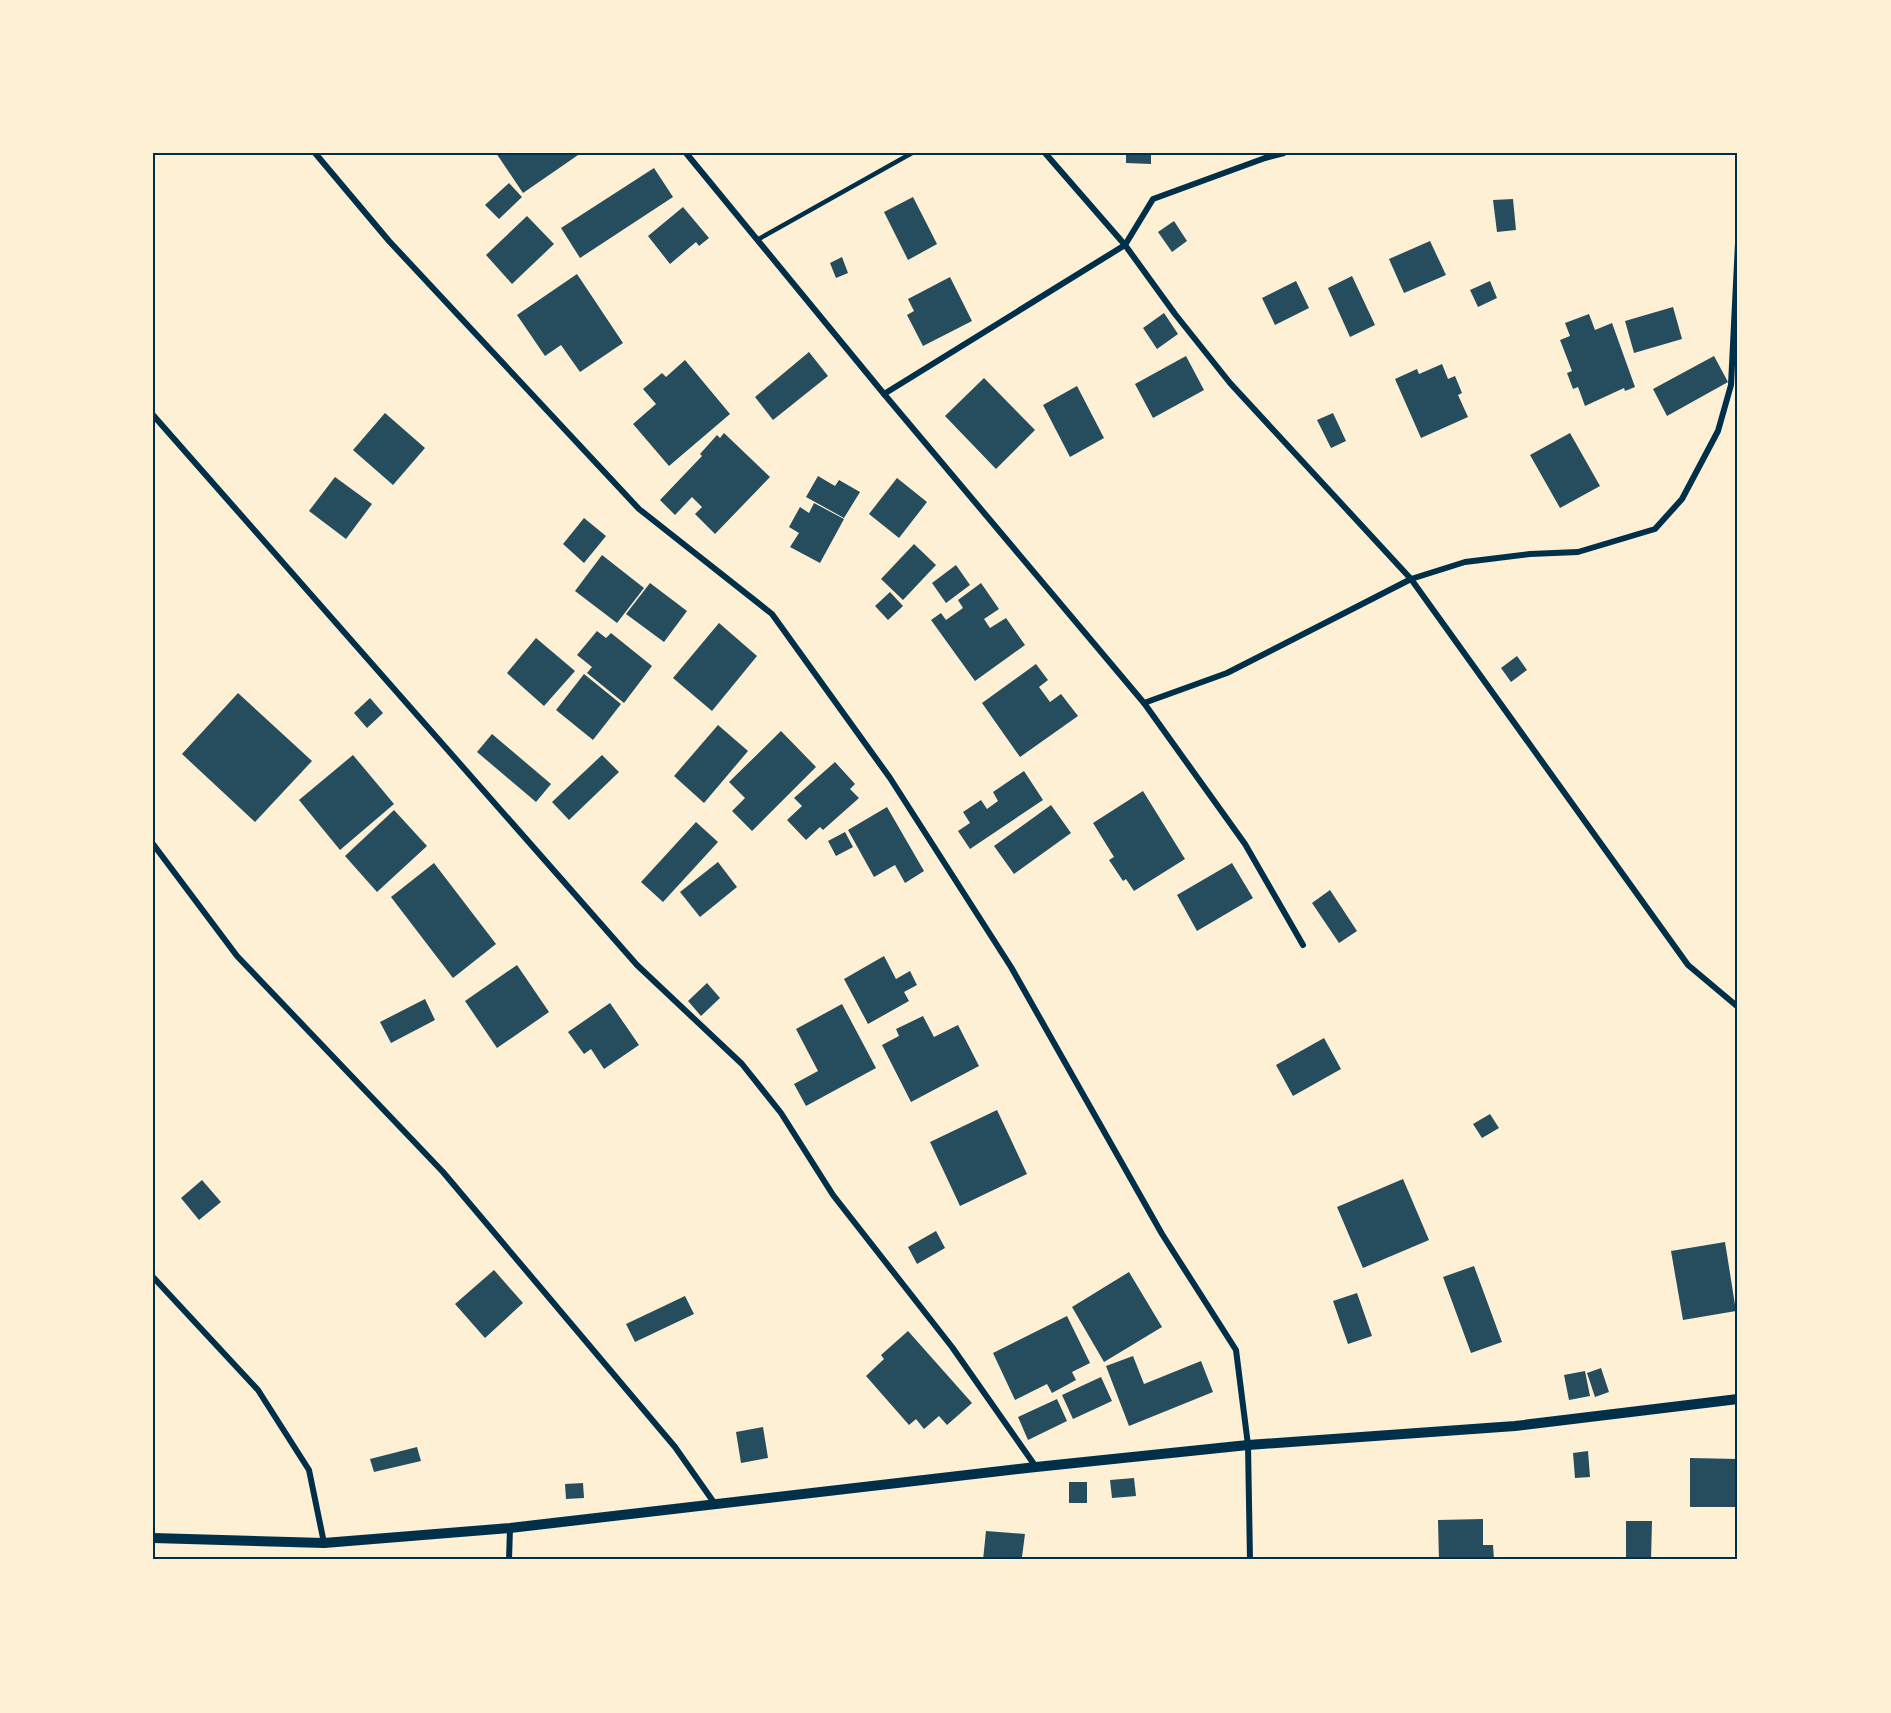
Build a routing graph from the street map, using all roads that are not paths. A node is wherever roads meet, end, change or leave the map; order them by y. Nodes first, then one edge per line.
1 (315, 153) edge
2 (686, 153) edge
3 (912, 153) edge
4 (1045, 153) edge
5 (1284, 153) edge
6 (757, 240) junction
7 (1738, 243) edge
8 (1125, 245) junction
9 (884, 394) junction
10 (153, 415) edge
11 (1411, 579) junction
12 (1144, 703) junction
13 (153, 844) edge
14 (1303, 945) dead end
15 (1738, 1007) edge
16 (153, 1277) edge
17 (1738, 1399) edge
18 (1248, 1445) junction
19 (1036, 1467) junction
20 (715, 1504) junction
21 (510, 1528) junction
22 (153, 1538) edge
23 (324, 1543) junction
24 (509, 1560) edge
25 (1250, 1560) edge

1 - 18 street
2 - 6 street
3 - 6 lane
4 - 8 street
5 - 8 street
6 - 9 street
7 - 11 street
8 - 9 street
8 - 11 street
9 - 12 street
10 - 19 street
11 - 12 street
11 - 15 street
12 - 14 street
13 - 20 street
16 - 23 street
17 - 18 street
18 - 19 street
18 - 25 street
19 - 20 street
20 - 21 street
21 - 23 street
21 - 24 street
22 - 23 street

